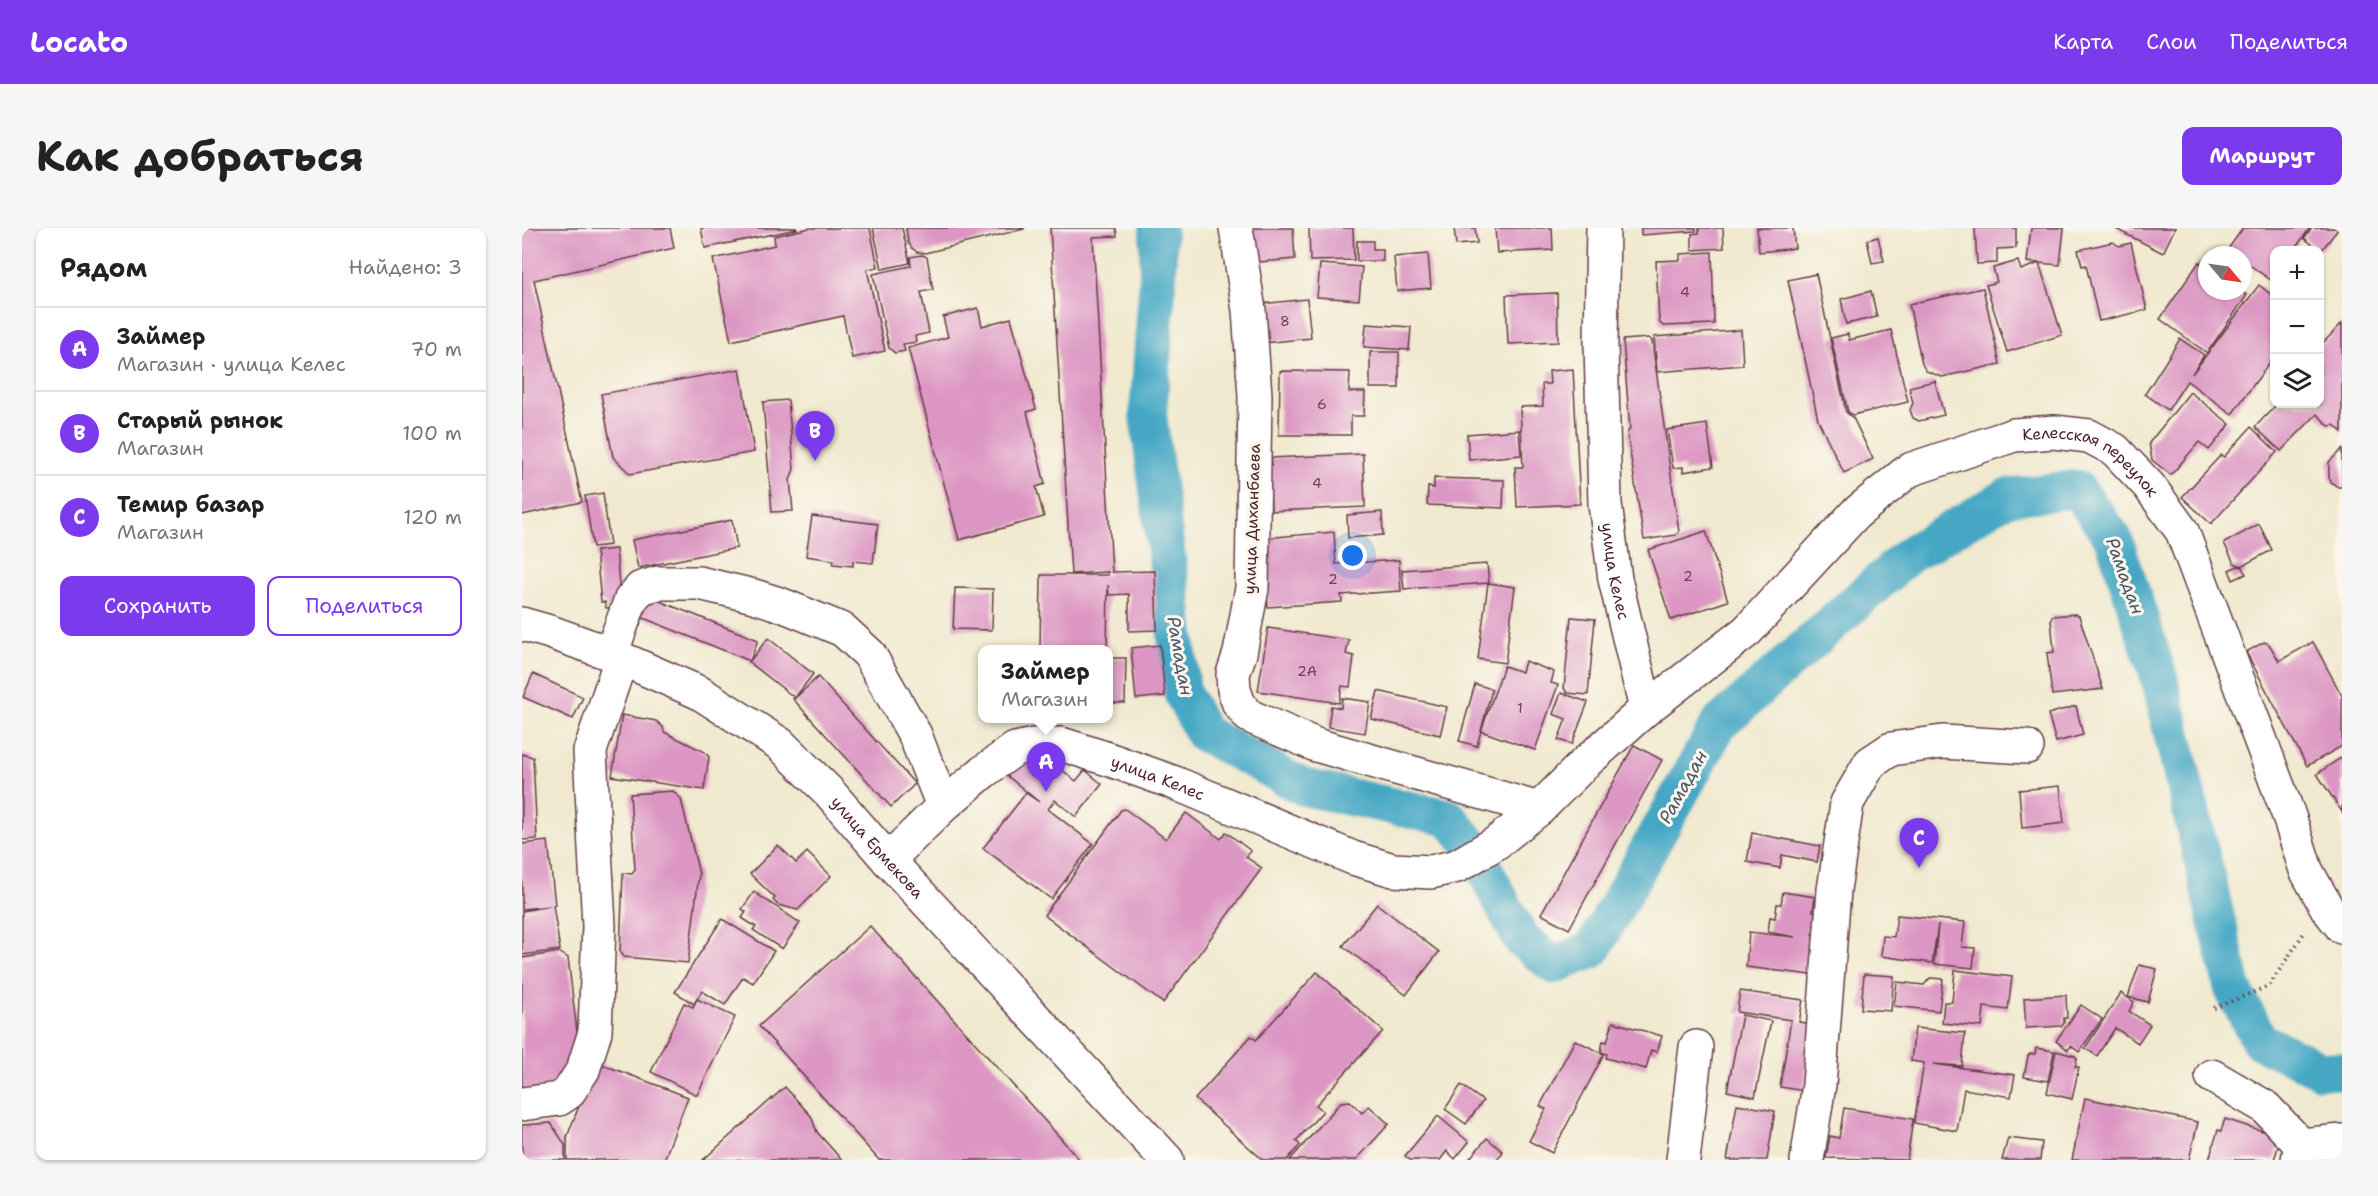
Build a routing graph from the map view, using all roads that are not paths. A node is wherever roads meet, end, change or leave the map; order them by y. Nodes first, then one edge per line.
1 (1236, 228) edge
2 (1603, 228) edge
3 (522, 624) edge
4 (616, 656) junction
5 (1646, 709) junction
6 (2027, 747) dead end
7 (944, 806) junction
8 (1539, 809) junction
9 (888, 860) junction
10 (2334, 917) edge
11 (1696, 1047) dead end
12 (2212, 1076) dead end
13 (522, 1104) edge
14 (2342, 1141) edge
15 (2299, 1152) edge
16 (1167, 1160) edge
17 (1683, 1160) edge
18 (1807, 1160) edge

1 - 8 street, улица Диханбаева
2 - 5 street, улица Келес
3 - 4 street, улица Ермекова
4 - 7 street
4 - 9 street, улица Ермекова
4 - 13 street
5 - 8 street
5 - 10 street, Келесская переулок
6 - 18 street
7 - 8 street, улица Келес
7 - 9 street, улица Келес
9 - 16 street, улица Ермекова
11 - 17 street
12 - 15 street
14 - 15 street

